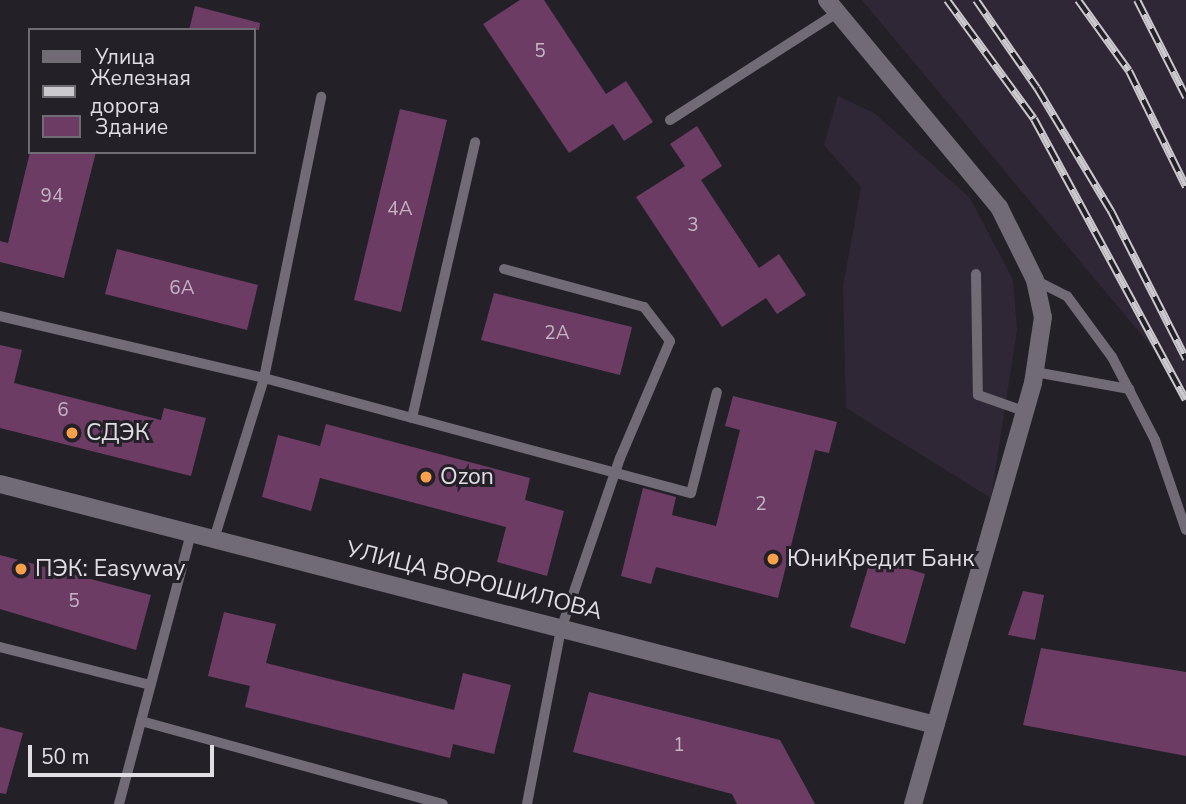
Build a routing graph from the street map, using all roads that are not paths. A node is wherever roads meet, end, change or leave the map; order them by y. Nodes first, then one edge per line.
1 (833, 6) edge
2 (321, 97) dead end
3 (670, 120) dead end
4 (475, 142) dead end
5 (504, 269) dead end
6 (976, 274) dead end
7 (1035, 280) junction
8 (0, 316) edge
9 (1035, 372) junction
10 (264, 378) junction
11 (1129, 389) junction
12 (717, 392) dead end
13 (1024, 411) junction
14 (412, 418) junction
15 (615, 472) junction
16 (0, 484) edge
17 (1186, 530) edge
18 (191, 534) junction
19 (214, 539) junction
20 (561, 629) junction
21 (0, 647) edge
22 (150, 685) junction
23 (141, 721) junction
24 (935, 725) junction
25 (119, 804) edge
26 (443, 804) edge
27 (527, 804) edge
28 (913, 804) edge

1 - 3 lane
1 - 7 street
2 - 10 lane
4 - 14 lane
5 - 15 lane
6 - 13 lane
7 - 9 street
7 - 11 lane
8 - 10 lane
9 - 11 lane
9 - 13 street
10 - 14 lane
10 - 19 lane
11 - 17 lane
12 - 15 lane
13 - 24 street
14 - 15 lane
15 - 20 lane
16 - 18 street, УЛИЦА ВОРОШИЛОВА
18 - 19 street, УЛИЦА ВОРОШИЛОВА
18 - 22 lane
19 - 20 street, УЛИЦА ВОРОШИЛОВА
20 - 24 street, УЛИЦА ВОРОШИЛОВА
20 - 27 lane
21 - 22 lane
22 - 23 lane
23 - 25 lane
23 - 26 lane
24 - 28 street

